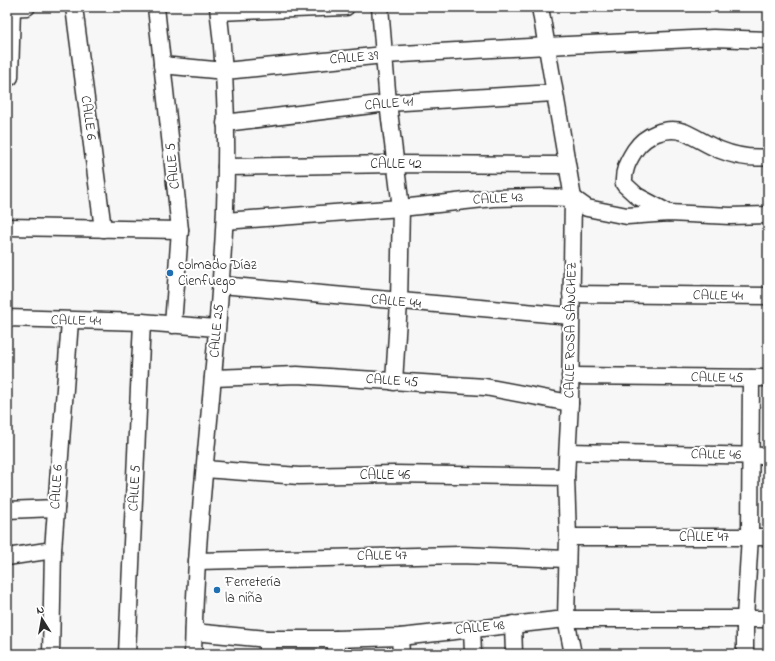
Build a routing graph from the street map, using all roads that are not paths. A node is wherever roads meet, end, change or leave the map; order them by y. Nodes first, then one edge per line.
1 (74, 7) edge
2 (156, 7) edge
3 (346, 7) edge
4 (380, 7) edge
5 (540, 7) edge
6 (15, 8) edge
7 (219, 10) edge
8 (768, 40) edge
9 (547, 46) junction
10 (384, 56) junction
11 (162, 65) junction
12 (225, 71) junction
13 (10, 77) dead end
14 (554, 93) junction
15 (388, 103) junction
16 (225, 122) junction
17 (768, 157) edge
18 (396, 164) junction
19 (566, 165) junction
20 (226, 167) junction
21 (573, 198) junction
22 (401, 208) junction
23 (668, 213) junction
24 (768, 215) edge
25 (225, 221) junction
26 (7, 227) edge
27 (103, 228) junction
28 (180, 230) junction
29 (221, 285) junction
30 (571, 294) junction
31 (768, 296) edge
32 (399, 302) junction
33 (571, 316) junction
34 (7, 318) edge
35 (70, 321) junction
36 (142, 322) junction
37 (173, 325) junction
38 (216, 328) junction
39 (570, 376) junction
40 (213, 378) junction
41 (751, 378) junction
42 (768, 378) edge
43 (394, 382) junction
44 (570, 403) junction
45 (568, 452) junction
46 (749, 456) junction
47 (768, 456) edge
48 (205, 469) junction
49 (566, 477) junction
50 (56, 508) junction
51 (7, 510) edge
52 (750, 536) junction
53 (568, 537) junction
54 (768, 537) edge
55 (53, 550) junction
56 (7, 557) edge
57 (567, 559) junction
58 (197, 561) junction
59 (745, 618) junction
60 (566, 619) junction
61 (768, 619) edge
62 (513, 624) junction
63 (472, 628) junction
64 (194, 630) junction
65 (400, 637) junction
66 (267, 646) edge
67 (336, 647) edge
68 (51, 654) edge
69 (127, 654) edge
70 (193, 654) edge
71 (401, 654) edge
72 (473, 654) edge
73 (514, 654) edge
74 (574, 654) edge
75 (745, 654) edge

1 - 27 street, CALLE 6
2 - 11 street, CALLE 5
3 - 7 street
4 - 10 street
5 - 9 street, CALLE ROSA SÁNCHEZ
6 - 13 street
7 - 12 street, CALLE 25
8 - 9 street, CALLE 39
9 - 10 street, CALLE 39
9 - 14 street, CALLE ROSA SÁNCHEZ
10 - 12 street, CALLE 39
10 - 15 street
11 - 12 street, CALLE 39
11 - 28 street, CALLE 5
12 - 16 street, CALLE 25
14 - 15 street, CALLE 41
14 - 19 street, CALLE ROSA SÁNCHEZ
15 - 16 street, CALLE 41
15 - 18 street
16 - 20 street, CALLE 25
17 - 23 street
18 - 19 street, CALLE 42
18 - 20 street, CALLE 42
18 - 22 street
19 - 21 street, CALLE ROSA SÁNCHEZ
20 - 25 street, CALLE 25
21 - 22 street, CALLE 43
21 - 23 street
21 - 30 street, CALLE ROSA SÁNCHEZ
22 - 25 street, CALLE 43
22 - 32 street
23 - 24 street
25 - 29 street, CALLE 25
26 - 27 street
27 - 28 street
28 - 37 street, CALLE 5
29 - 32 street, CALLE 44
29 - 38 street, CALLE 25
30 - 31 street, CALLE 44
30 - 33 street, CALLE ROSA SÁNCHEZ
32 - 33 street, CALLE 44
32 - 43 street
33 - 39 street, CALLE ROSA SÁNCHEZ
34 - 35 street, CALLE 44
35 - 36 street, CALLE 44
35 - 50 street, CALLE 6
36 - 37 street, CALLE 44
36 - 69 street, CALLE 5
37 - 38 street, CALLE 44
38 - 40 street, CALLE 25
39 - 41 street, CALLE 45
39 - 44 street, CALLE ROSA SÁNCHEZ
40 - 43 street, CALLE 45
40 - 48 street, CALLE 25
41 - 42 street, CALLE 45
41 - 46 street
43 - 44 street, CALLE 45
44 - 45 street, CALLE ROSA SÁNCHEZ
45 - 46 street, CALLE 46
45 - 49 street, CALLE ROSA SÁNCHEZ
46 - 47 street, CALLE 46
46 - 52 street
48 - 49 street, CALLE 46
48 - 58 street, CALLE 25
49 - 53 street, CALLE ROSA SÁNCHEZ
50 - 51 street
50 - 55 street, CALLE 6
52 - 53 street, CALLE 47
52 - 54 street, CALLE 47
52 - 59 street
53 - 57 street, CALLE ROSA SÁNCHEZ
55 - 56 street
55 - 68 street, CALLE 6
57 - 58 street, CALLE 47
57 - 60 street, CALLE ROSA SÁNCHEZ
58 - 64 street, CALLE 25
59 - 60 street, CALLE 48
59 - 61 street, CALLE 48
59 - 75 street
60 - 62 street, CALLE 48
60 - 74 street, CALLE ROSA SÁNCHEZ
62 - 63 street, CALLE 48
62 - 73 street
63 - 65 street, CALLE 48
63 - 72 street
64 - 66 street, CALLE 48
64 - 70 street, CALLE 25
65 - 67 street, CALLE 48
65 - 71 street
66 - 67 street, CALLE 48

